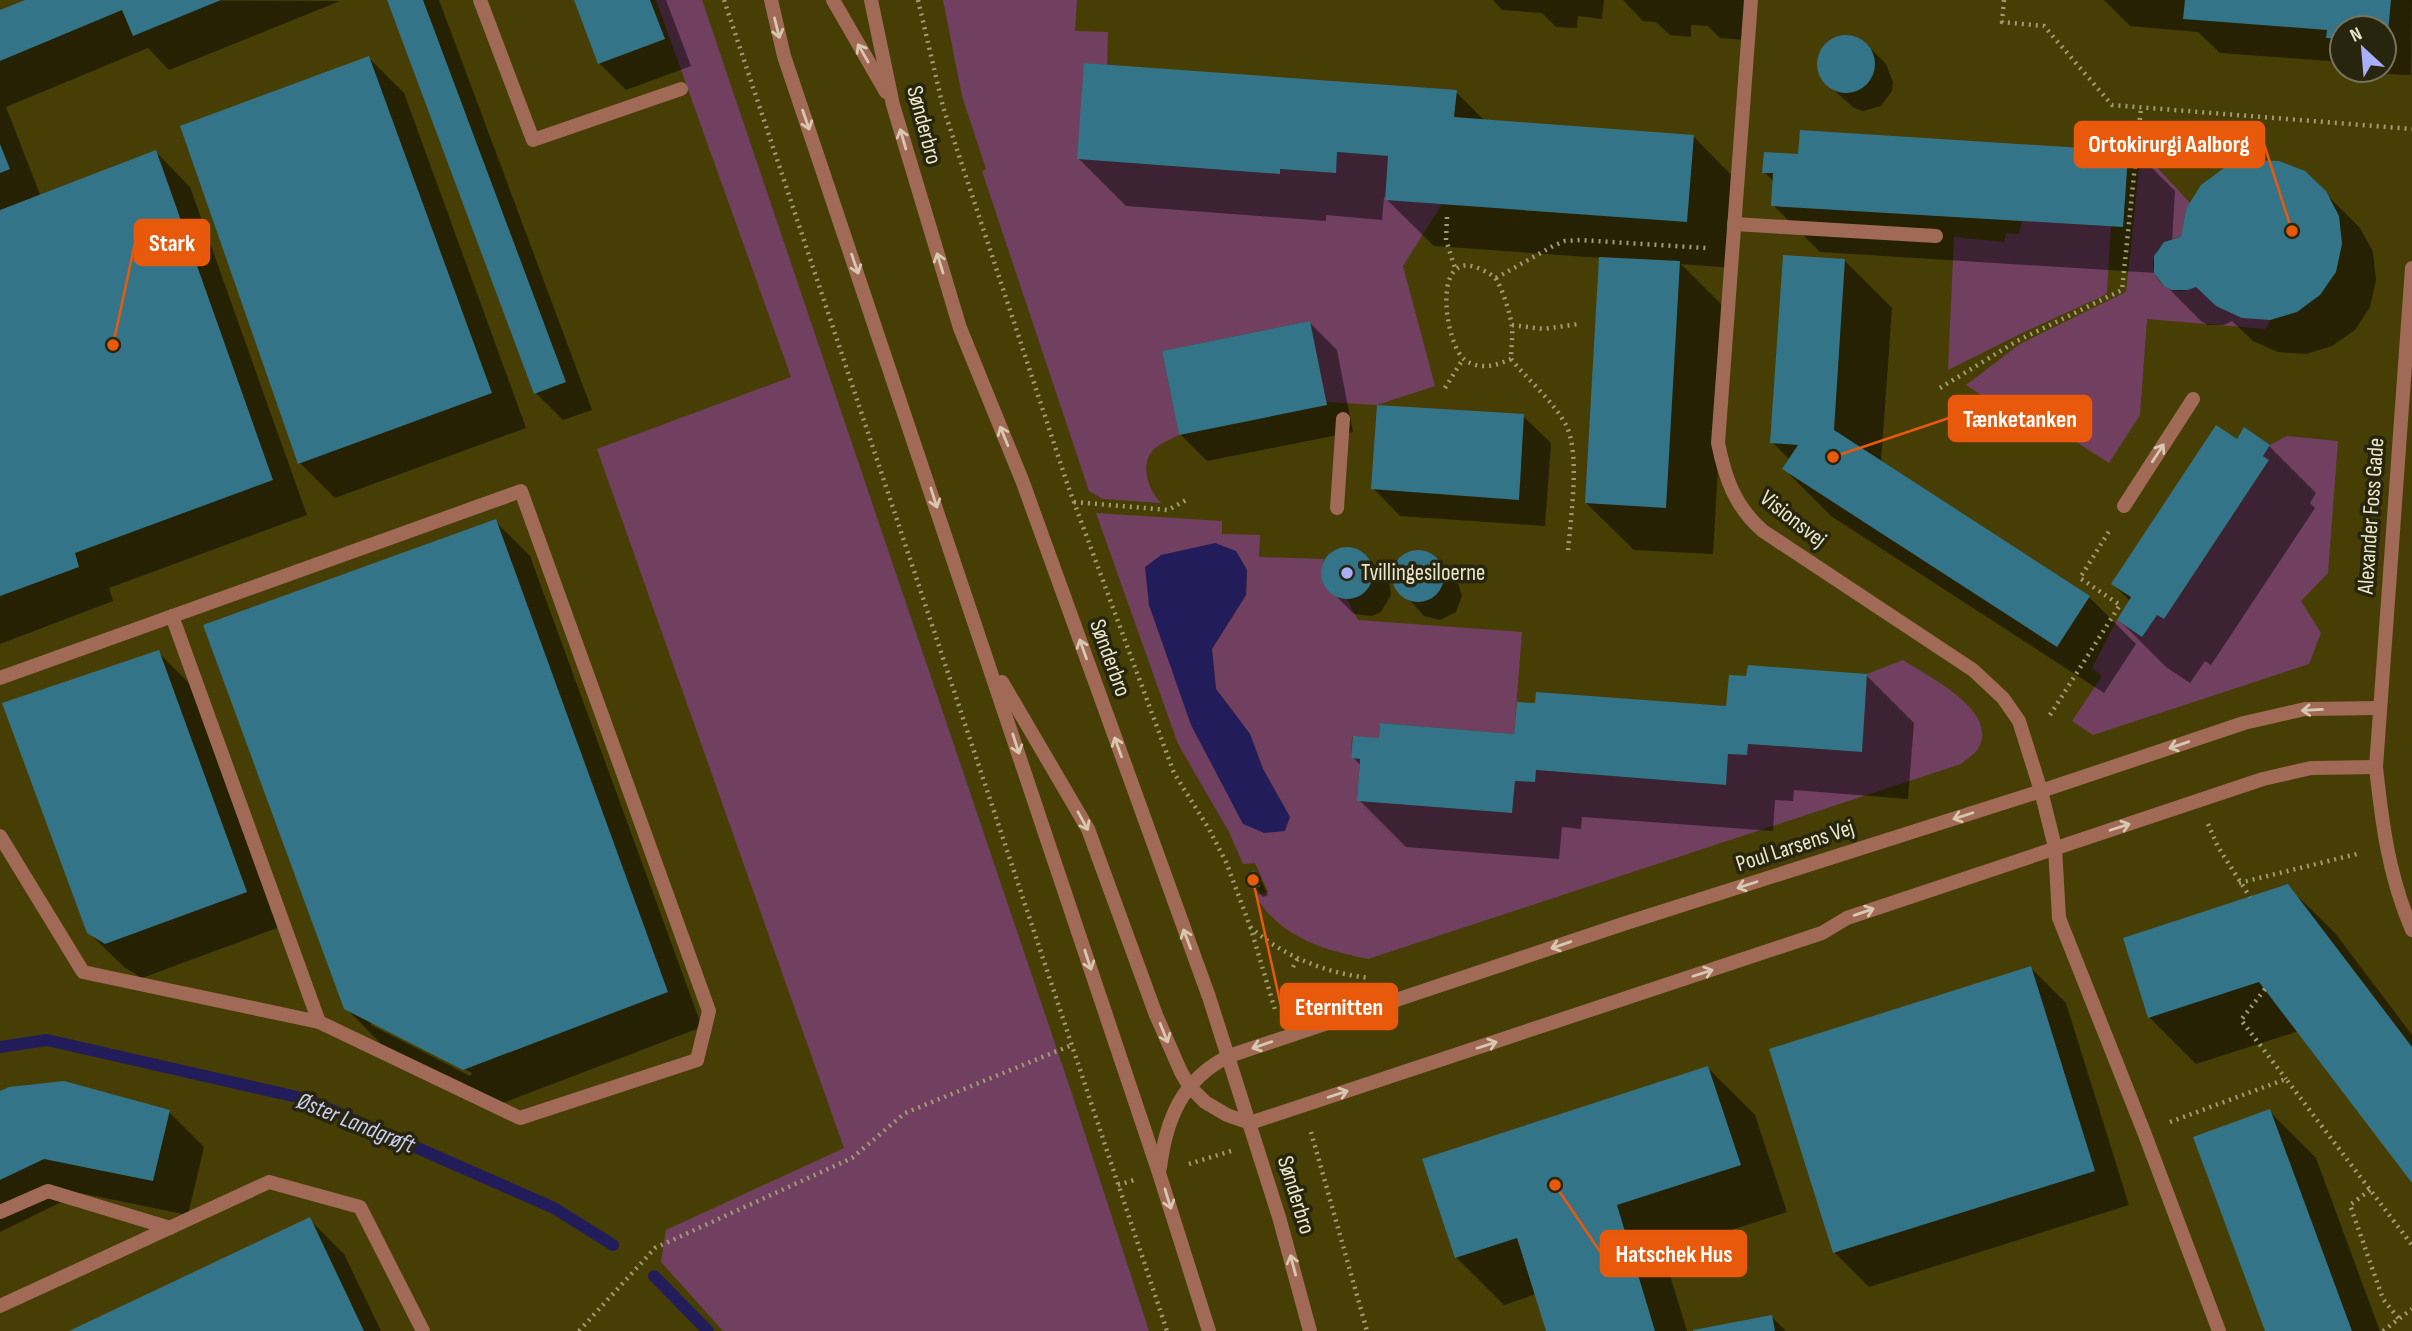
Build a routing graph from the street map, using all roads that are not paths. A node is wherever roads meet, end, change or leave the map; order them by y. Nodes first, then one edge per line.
1 (480, 0) edge
2 (771, 0) edge
3 (833, 0) edge
4 (871, 0) edge
5 (1751, 0) edge
6 (681, 89) dead end
7 (893, 105) junction
8 (1734, 224) junction
9 (1936, 236) dead end
10 (2412, 268) edge
11 (2409, 364) edge
12 (2193, 399) dead end
13 (1343, 419) dead end
14 (2124, 506) road end
15 (1337, 508) dead end
16 (172, 616) junction
17 (987, 656) junction
18 (0, 678) edge
19 (2380, 708) junction
20 (2376, 767) junction
21 (2041, 791) junction
22 (0, 836) edge
23 (2055, 847) junction
24 (2412, 930) edge
25 (319, 1022) junction
26 (1229, 1056) junction
27 (1189, 1086) junction
28 (1250, 1123) junction
29 (1159, 1173) junction
30 (0, 1212) edge
31 (170, 1227) junction
32 (0, 1306) edge
33 (423, 1331) edge
34 (1209, 1331) edge
35 (1310, 1331) edge
36 (2219, 1331) edge

1 - 6 street
2 -> 17 street
7 -> 3 street
4 - 7 street, Sønderbro
5 - 8 street, Visionsvej
26 -> 7 street, Sønderbro
8 - 9 street
8 - 21 street, Visionsvej
10 - 11 street, Alexander Foss Gade
11 - 19 street, Alexander Foss Gade
14 -> 12 street
13 - 15 street
16 - 18 street
16 - 25 street
16 - 25 street
17 -> 27 street
17 -> 29 street
19 - 20 street, Alexander Foss Gade
19 -> 21 street, Poul Larsens Vej
23 -> 20 street
20 - 24 street, Alexander Foss Gade
21 - 23 street, Visionsvej
21 -> 26 street, Poul Larsens Vej
22 - 25 street
28 -> 23 street
23 - 36 street, Visionsvej
26 - 27 street, Poul Larsens Vej
26 - 28 street, Sønderbro
27 - 28 street
27 - 29 street, Poul Larsens Vej
35 -> 28 street, Sønderbro
29 -> 34 street
30 - 31 street
31 - 32 street
31 - 33 street

